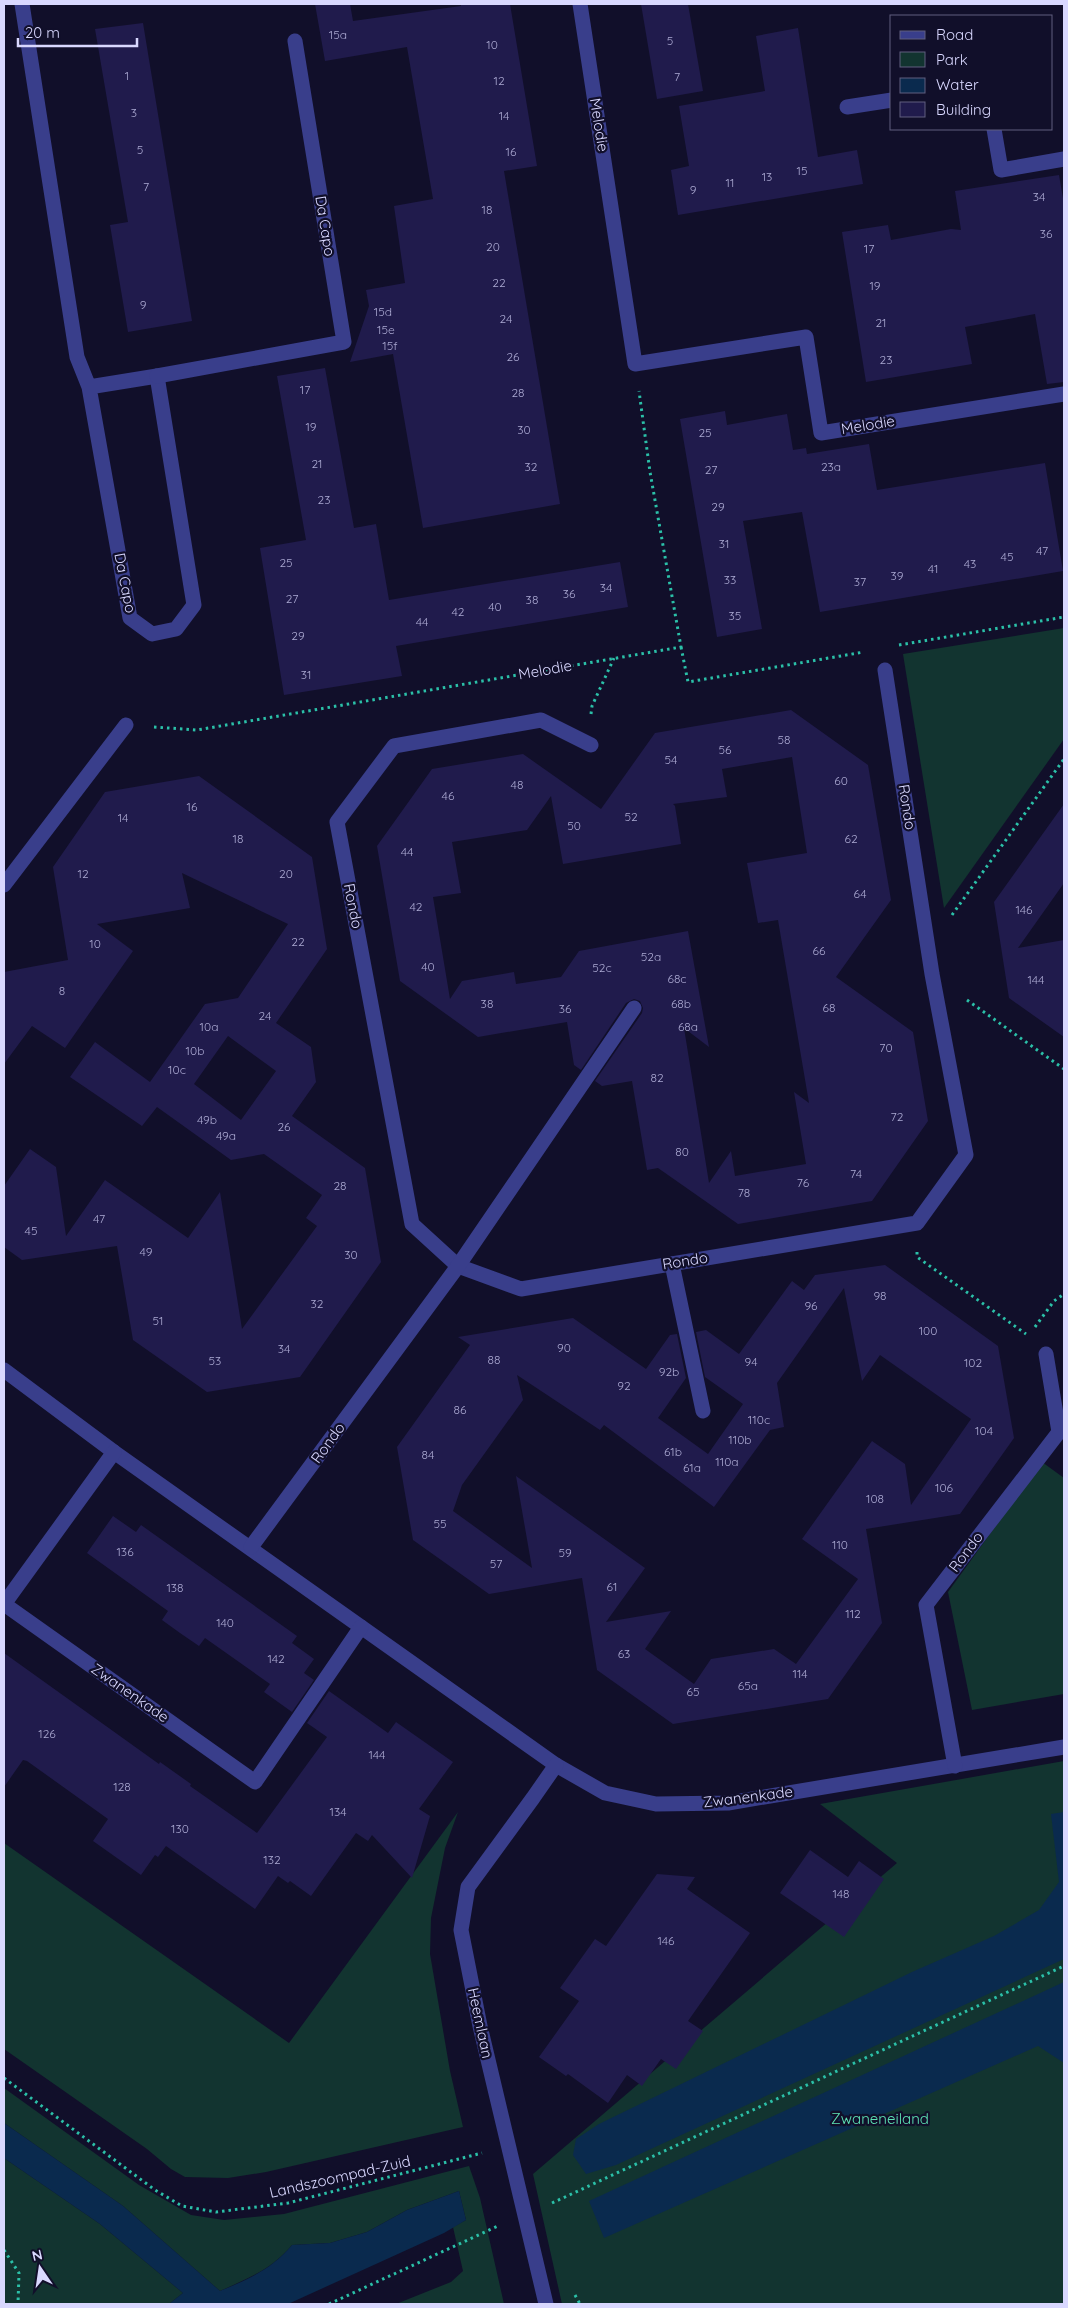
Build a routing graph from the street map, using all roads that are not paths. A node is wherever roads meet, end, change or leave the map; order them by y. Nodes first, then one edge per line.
1 (22, 4) edge
2 (580, 4) edge
3 (295, 41) dead end
4 (890, 100) edge
5 (847, 107) dead end
6 (994, 130) edge
7 (1064, 159) edge
8 (157, 376) junction
9 (89, 387) junction
10 (1064, 394) edge
11 (885, 670) dead end
12 (126, 724) road end
13 (591, 745) road end
14 (4, 885) edge
15 (634, 1008) dead end
16 (672, 1264) junction
17 (458, 1266) junction
18 (1046, 1354) dead end
19 (4, 1370) edge
20 (703, 1411) dead end
21 (114, 1452) junction
22 (251, 1547) junction
23 (361, 1628) junction
24 (1064, 1747) edge
25 (556, 1764) junction
26 (956, 1766) junction
27 (546, 2304) edge

1 - 9 street, Da Capo
2 - 10 street, Melodie
3 - 8 street, Da Capo
4 - 5 street
6 - 7 street
8 - 9 street, Da Capo
8 - 9 street, Da Capo
11 - 16 street, Rondo
12 - 14 street
13 - 17 street, Rondo
15 - 17 street
16 - 17 street, Rondo
16 - 20 street
17 - 22 street, Rondo
18 - 26 street, Rondo
19 - 21 street, Zwanenkade
21 - 22 street, Zwanenkade
21 - 23 street, Zwanenkade
22 - 23 street, Zwanenkade
23 - 25 street, Zwanenkade
24 - 26 street, Zwanenkade
25 - 26 street, Zwanenkade
25 - 27 street, Heemlaan

